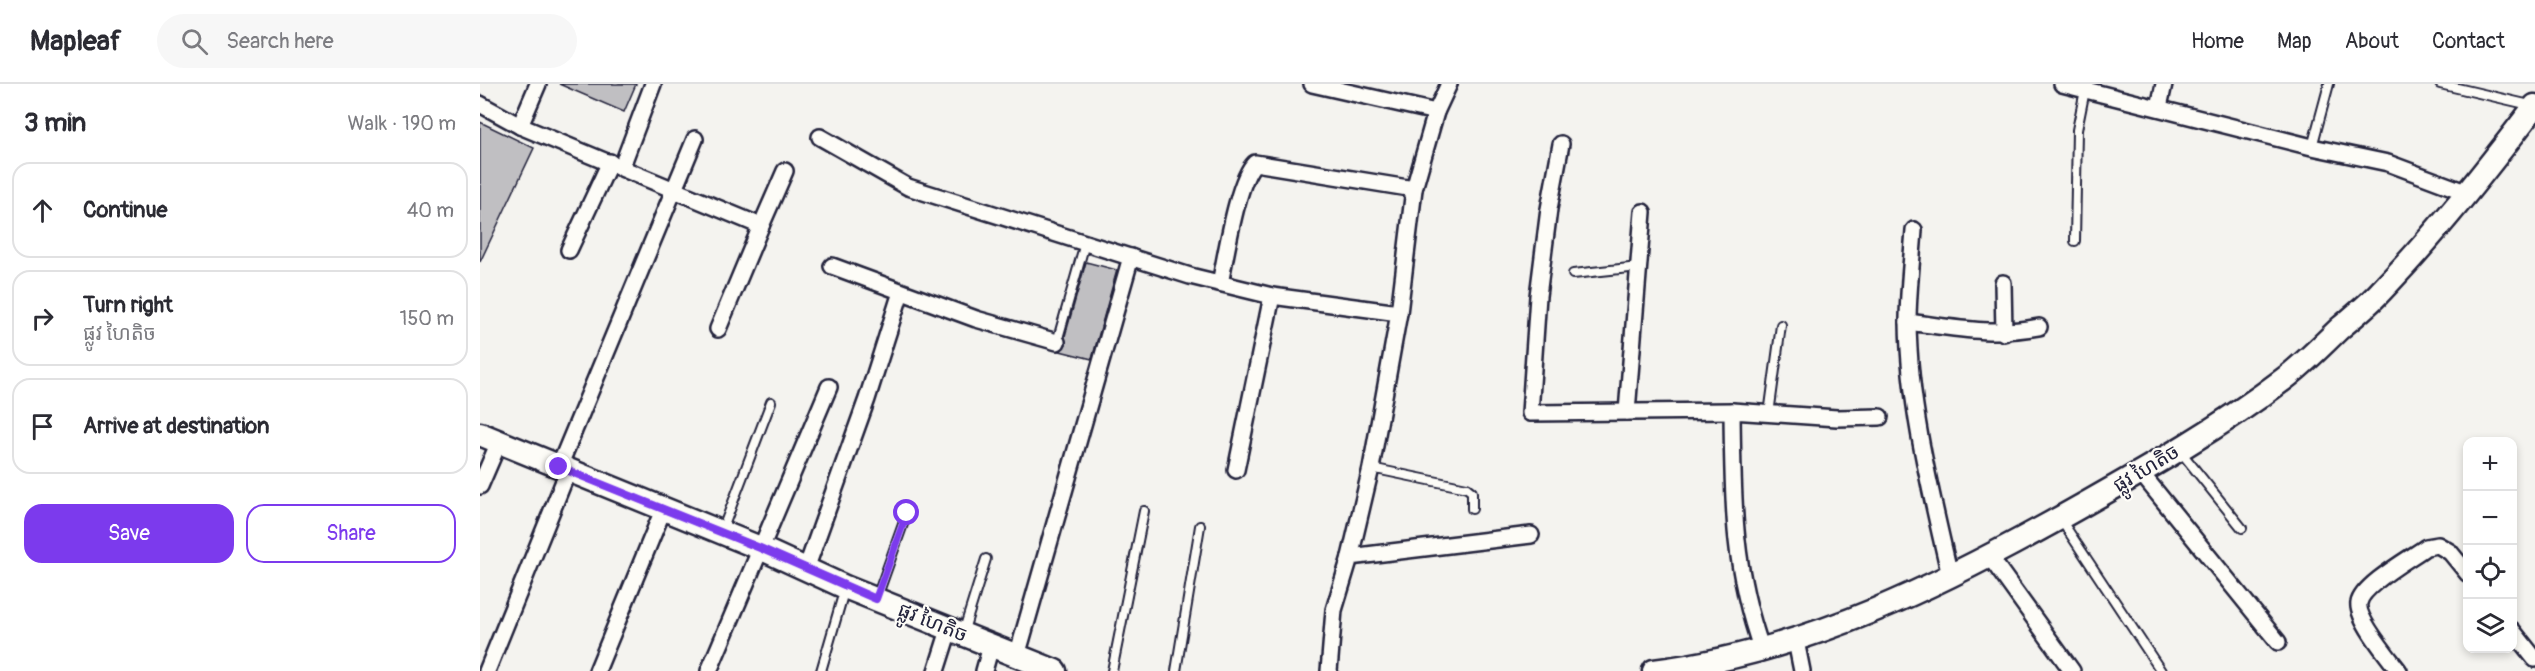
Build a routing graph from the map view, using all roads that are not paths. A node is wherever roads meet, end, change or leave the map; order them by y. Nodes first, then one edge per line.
1 (538, 84) edge
2 (653, 84) edge
3 (1312, 84) edge
4 (1449, 84) edge
5 (2062, 84) edge
6 (2164, 84) edge
7 (2329, 84) edge
8 (2440, 84) edge
9 (2085, 90) junction
10 (480, 104) edge
11 (2535, 106) edge
12 (2159, 107) junction
13 (1436, 112) junction
14 (520, 126) junction
15 (820, 137) dead end
16 (695, 139) dead end
17 (1561, 144) dead end
18 (2312, 147) junction
19 (616, 164) junction
20 (785, 171) dead end
21 (673, 189) junction
22 (1414, 189) junction
23 (2468, 193) junction
24 (1643, 212) dead end
25 (761, 226) junction
26 (1914, 230) dead end
27 (2075, 241) dead end
28 (1085, 243) junction
29 (569, 250) dead end
30 (1131, 257) junction
31 (832, 266) dead end
32 (1639, 267) junction
33 (1573, 274) dead end
34 (1220, 283) junction
35 (2003, 284) dead end
36 (901, 292) junction
37 (1272, 296) junction
38 (1399, 313) junction
39 (1908, 322) junction
40 (1781, 325) dead end
41 (2039, 327) dead end
42 (718, 329) dead end
43 (2004, 333) junction
44 (1057, 342) joint
45 (829, 387) dead end
46 (771, 402) dead end
47 (1732, 411) junction
48 (1627, 412) junction
49 (1769, 414) junction
50 (1880, 417) dead end
51 (490, 438) edge
52 (2178, 449) junction
53 (1371, 468) junction
54 (563, 469) junction
55 (1236, 470) dead end
56 (2141, 472) junction
57 (480, 486) edge
58 (1472, 509) dead end
59 (663, 510) junction
60 (1144, 511) dead end
61 (907, 513) dead end
62 (2060, 518) junction
63 (1200, 526) dead end
64 (2242, 528) dead end
65 (722, 533) junction
66 (1531, 535) dead end
67 (760, 548) junction
68 (1350, 557) junction
69 (1990, 557) junction
70 (986, 559) dead end
71 (2463, 568) edge
72 (806, 569) junction
73 (1950, 576) junction
74 (845, 587) junction
75 (876, 599) junction
76 (956, 632) junction
77 (2523, 636) edge
78 (1796, 641) junction
79 (2278, 642) dead end
80 (991, 646) junction
81 (1762, 650) junction
82 (1017, 656) junction
83 (2535, 659) edge
84 (487, 671) edge
85 (597, 671) edge
86 (709, 671) edge
87 (821, 671) edge
88 (936, 671) edge
89 (984, 671) edge
90 (1054, 671) edge
91 (1112, 671) edge
92 (1176, 671) edge
93 (1329, 671) edge
94 (1654, 671) edge
95 (1802, 671) edge
96 (2072, 671) edge
97 (2161, 671) edge
98 (2399, 671) edge

1 - 14 street
2 - 19 street
3 - 13 street
4 - 13 street
5 - 9 street
6 - 12 street
7 - 18 lane
8 - 11 lane
9 - 12 street
9 - 27 lane
10 - 14 street
11 - 23 street, ផ្លូវ ហៃតិច
12 - 18 street
13 - 22 street
14 - 19 street
15 - 28 street
16 - 21 street
17 - 48 street
18 - 23 street
19 - 21 street
19 - 29 street
20 - 25 street
21 - 25 street
21 - 54 street
22 - 34 street
22 - 38 street
23 - 52 street, ផ្លូវ ហៃតិច
24 - 32 street
25 - 42 street
26 - 39 street
28 - 30 street
28 - 44 lane
30 - 34 street
30 - 82 street
31 - 36 street
32 - 33 lane
32 - 48 street
34 - 37 street
35 - 43 street
36 - 44 street
36 - 72 street
37 - 38 street
37 - 55 street
38 - 53 street
39 - 43 street
39 - 73 street
40 - 49 lane
41 - 43 street
45 - 67 street
46 - 65 lane
47 - 48 street
47 - 49 street
47 - 81 street
49 - 50 street
51 - 54 street, ផ្លូវ ហៃតិច
51 - 57 street
52 - 56 street, ផ្លូវ ហៃតិច
52 - 64 lane
53 - 58 lane
53 - 68 street
54 - 59 street, ផ្លូវ ហៃតិច
54 - 84 street
56 - 62 street, ផ្លូវ ហៃតិច
56 - 79 street
59 - 65 street, ផ្លូវ ហៃតិច
59 - 85 street
60 - 91 lane
61 - 75 lane
62 - 69 street, ផ្លូវ ហៃតិច
62 - 97 lane
63 - 92 lane
65 - 67 street, ផ្លូវ ហៃតិច
66 - 68 street
67 - 72 street, ផ្លូវ ហៃតិច
67 - 86 street
68 - 93 street
69 - 73 street, ផ្លូវ ហៃតិច
69 - 96 street
70 - 76 lane
71 - 98 street
72 - 74 street, ផ្លូវ ហៃតិច
73 - 78 street, ផ្លូវ ហៃតិច
74 - 75 street, ផ្លូវ ហៃតិច
74 - 87 lane
75 - 76 street, ផ្លូវ ហៃតិច
76 - 80 street, ផ្លូវ ហៃតិច
76 - 88 street
77 - 83 street
78 - 81 street, ផ្លូវ ហៃតិច
78 - 95 street
80 - 82 street, ផ្លូវ ហៃតិច
80 - 89 street
81 - 94 street, ផ្លូវ ហៃតិច
82 - 90 street, ផ្លូវ ហៃតិច

